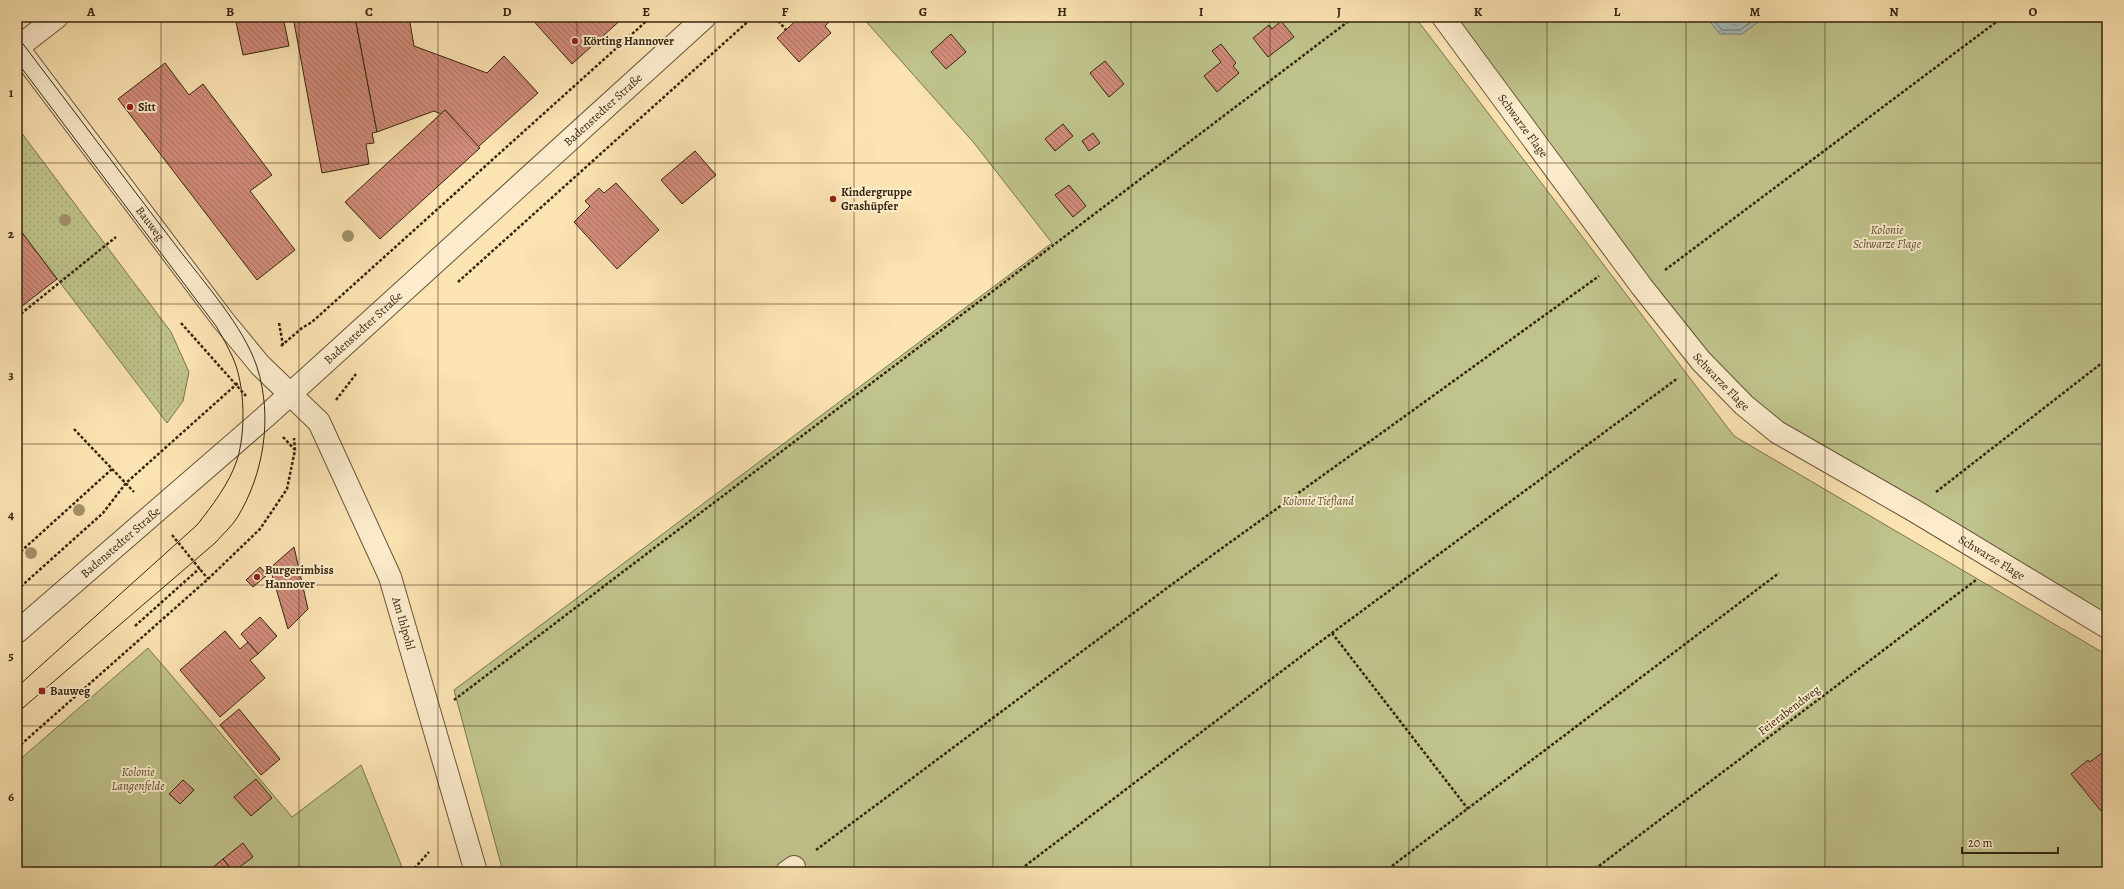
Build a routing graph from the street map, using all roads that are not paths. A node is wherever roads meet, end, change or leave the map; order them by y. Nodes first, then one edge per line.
1 (58, 17) edge
2 (705, 17) edge
3 (1443, 17) edge
4 (17, 48) edge
5 (289, 393) junction
6 (2107, 627) edge
7 (17, 632) edge
8 (476, 872) edge

1 - 4 street
2 - 5 street, Badenstedter Straße
3 - 6 street, Schwarze Flage
4 - 5 street, Bauweg
5 - 7 street, Badenstedter Straße
5 - 8 street, Am Ihlpohl

